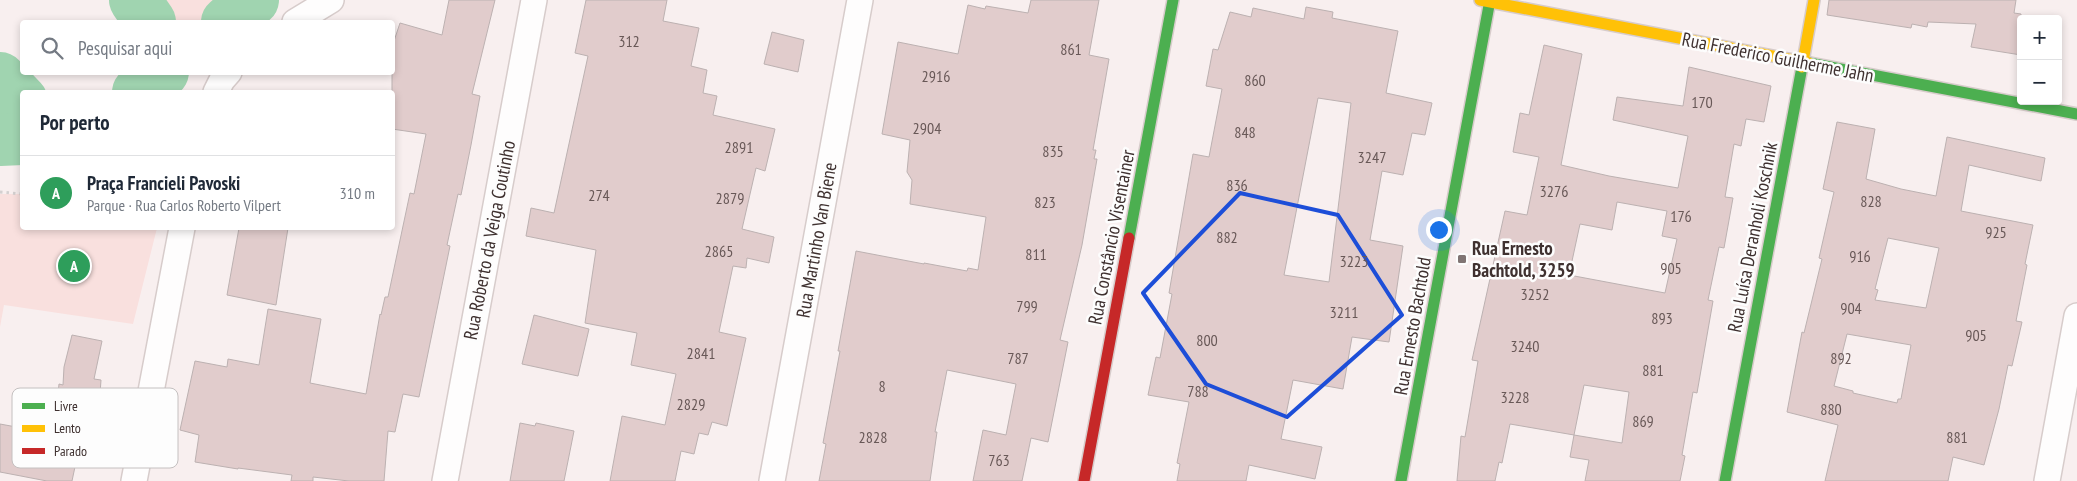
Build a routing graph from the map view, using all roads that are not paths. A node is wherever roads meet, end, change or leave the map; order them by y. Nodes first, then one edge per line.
1 (331, 0) edge
2 (534, 0) edge
3 (860, 0) edge
4 (1173, 0) edge
5 (1814, 0) edge
6 (1486, 1) edge
7 (298, 20) edge
8 (1802, 62) junction
9 (2077, 114) edge
10 (182, 230) edge
11 (2077, 316) edge
12 (152, 388) edge
13 (136, 468) edge
14 (134, 481) edge
15 (445, 481) edge
16 (772, 481) edge
17 (1084, 481) edge
18 (1401, 481) edge
19 (1724, 481) edge
20 (2047, 481) edge

1 - 7 street
2 - 15 street, Rua Roberto da Veiga Coutinho
3 - 16 street, Rua Martinho Van Biene
4 - 17 street, Rua Constâncio Visentainer
5 - 8 street, Rua Luísa Deranholi Koschnik
6 - 8 street, Rua Frederico Guilherme Jahn
6 - 18 street, Rua Ernesto Bachtold
8 - 9 street, Rua Frederico Guilherme Jahn
8 - 19 street, Rua Luísa Deranholi Koschnik
10 - 12 street
11 - 20 street
13 - 14 street

